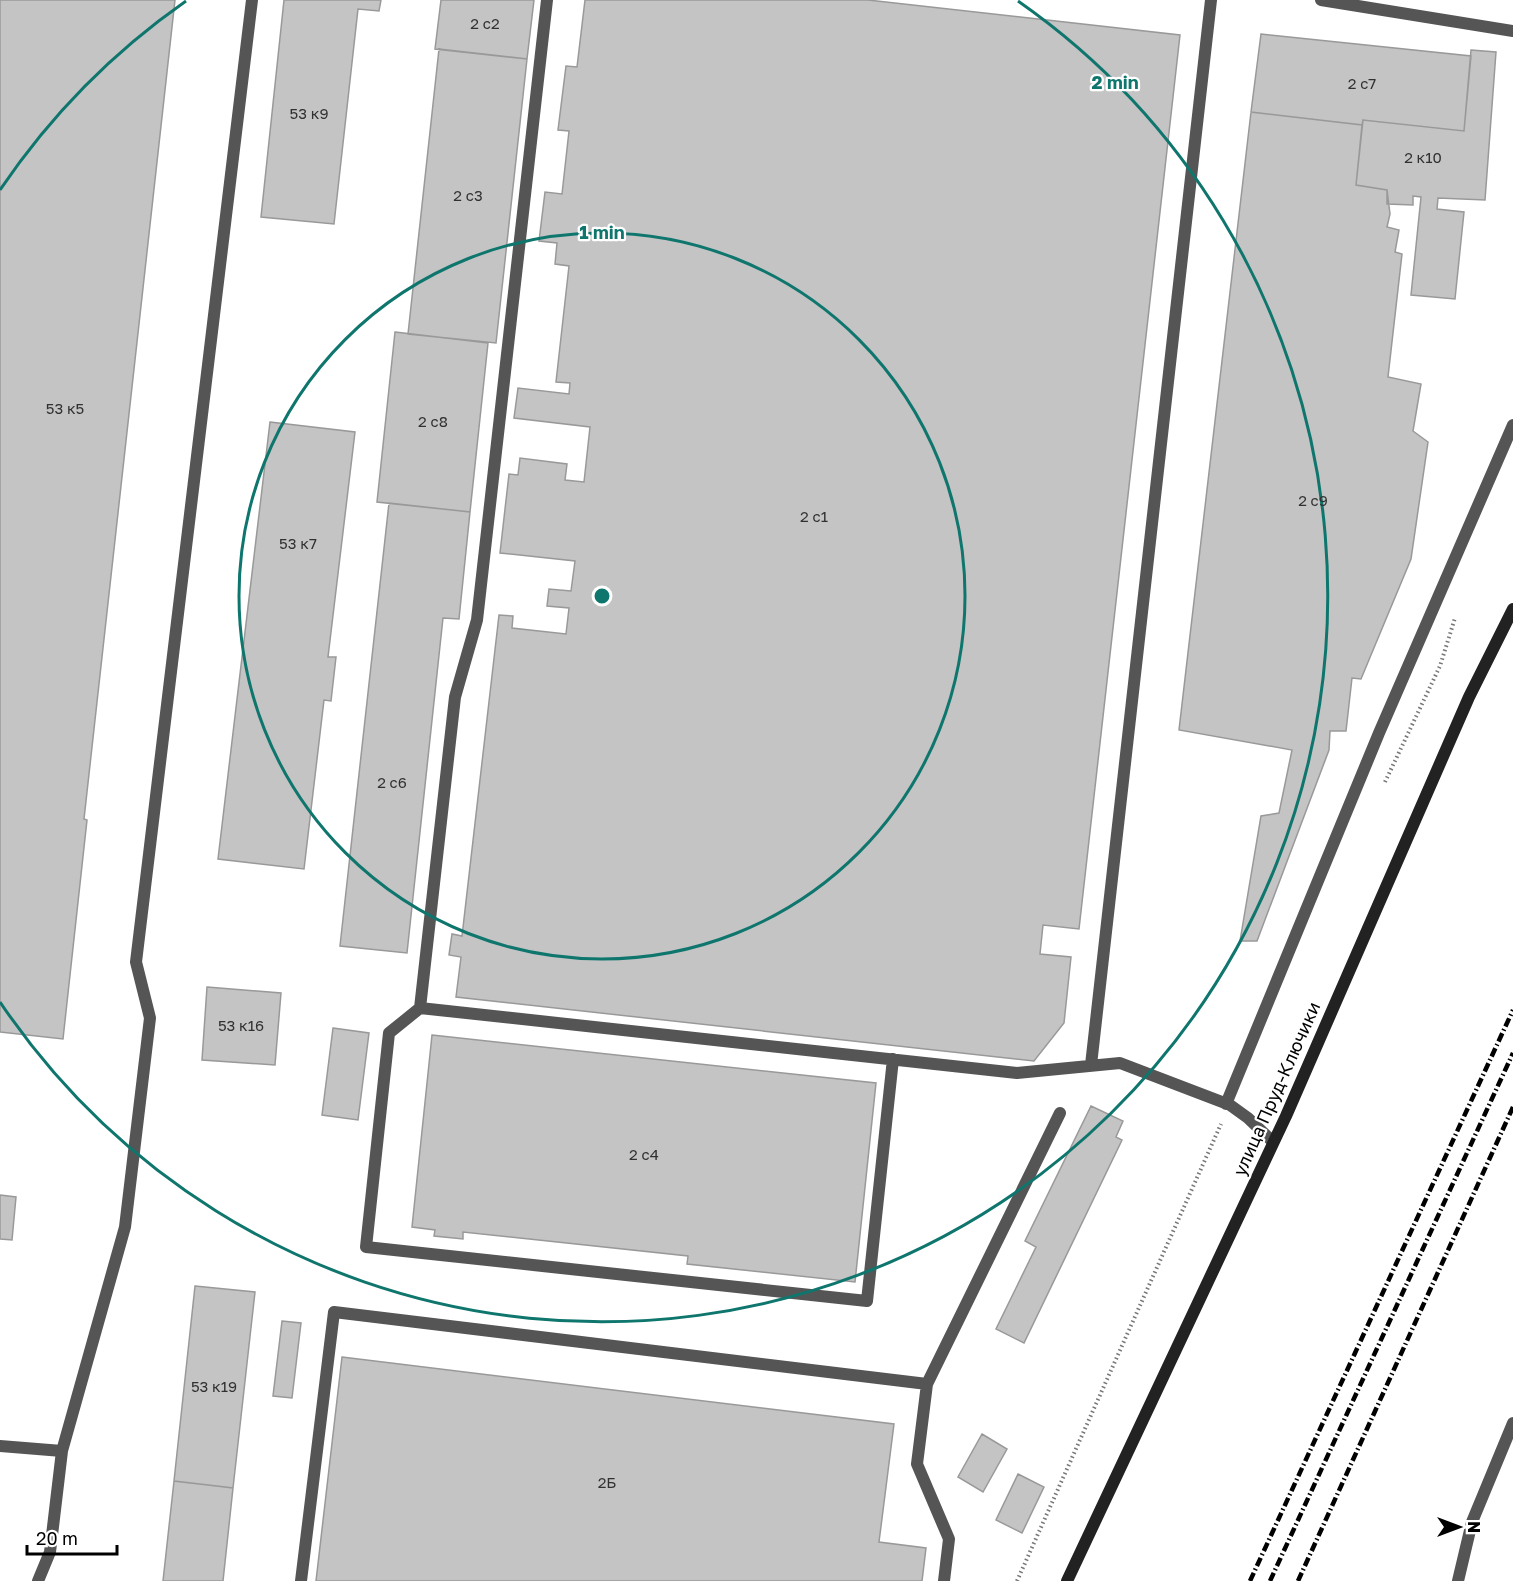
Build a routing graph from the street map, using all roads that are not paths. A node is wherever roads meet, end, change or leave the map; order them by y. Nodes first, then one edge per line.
1 (252, 0) edge
2 (547, 0) edge
3 (1211, 0) edge
4 (1320, 0) edge
5 (1513, 31) edge
6 (1513, 425) edge
7 (1513, 609) edge
8 (420, 1008) junction
9 (893, 1059) junction
10 (1091, 1065) junction
11 (1226, 1104) junction
12 (1060, 1113) dead end
13 (1273, 1142) junction
14 (927, 1384) junction
15 (1513, 1423) edge
16 (0, 1446) edge
17 (62, 1451) junction
18 (39, 1581) edge
19 (301, 1581) edge
20 (944, 1581) edge
21 (1067, 1581) edge
22 (1458, 1581) edge

1 - 17 lane
2 - 8 lane
3 - 10 lane
4 - 5 lane
6 - 11 lane
7 - 13 street, улица Пруд-Ключики
8 - 9 lane
8 - 9 lane
9 - 10 lane
10 - 11 lane
11 - 13 lane
12 - 14 lane
13 - 21 street, улица Пруд-Ключики
14 - 19 lane
14 - 20 lane
15 - 22 lane
16 - 17 lane
17 - 18 lane

